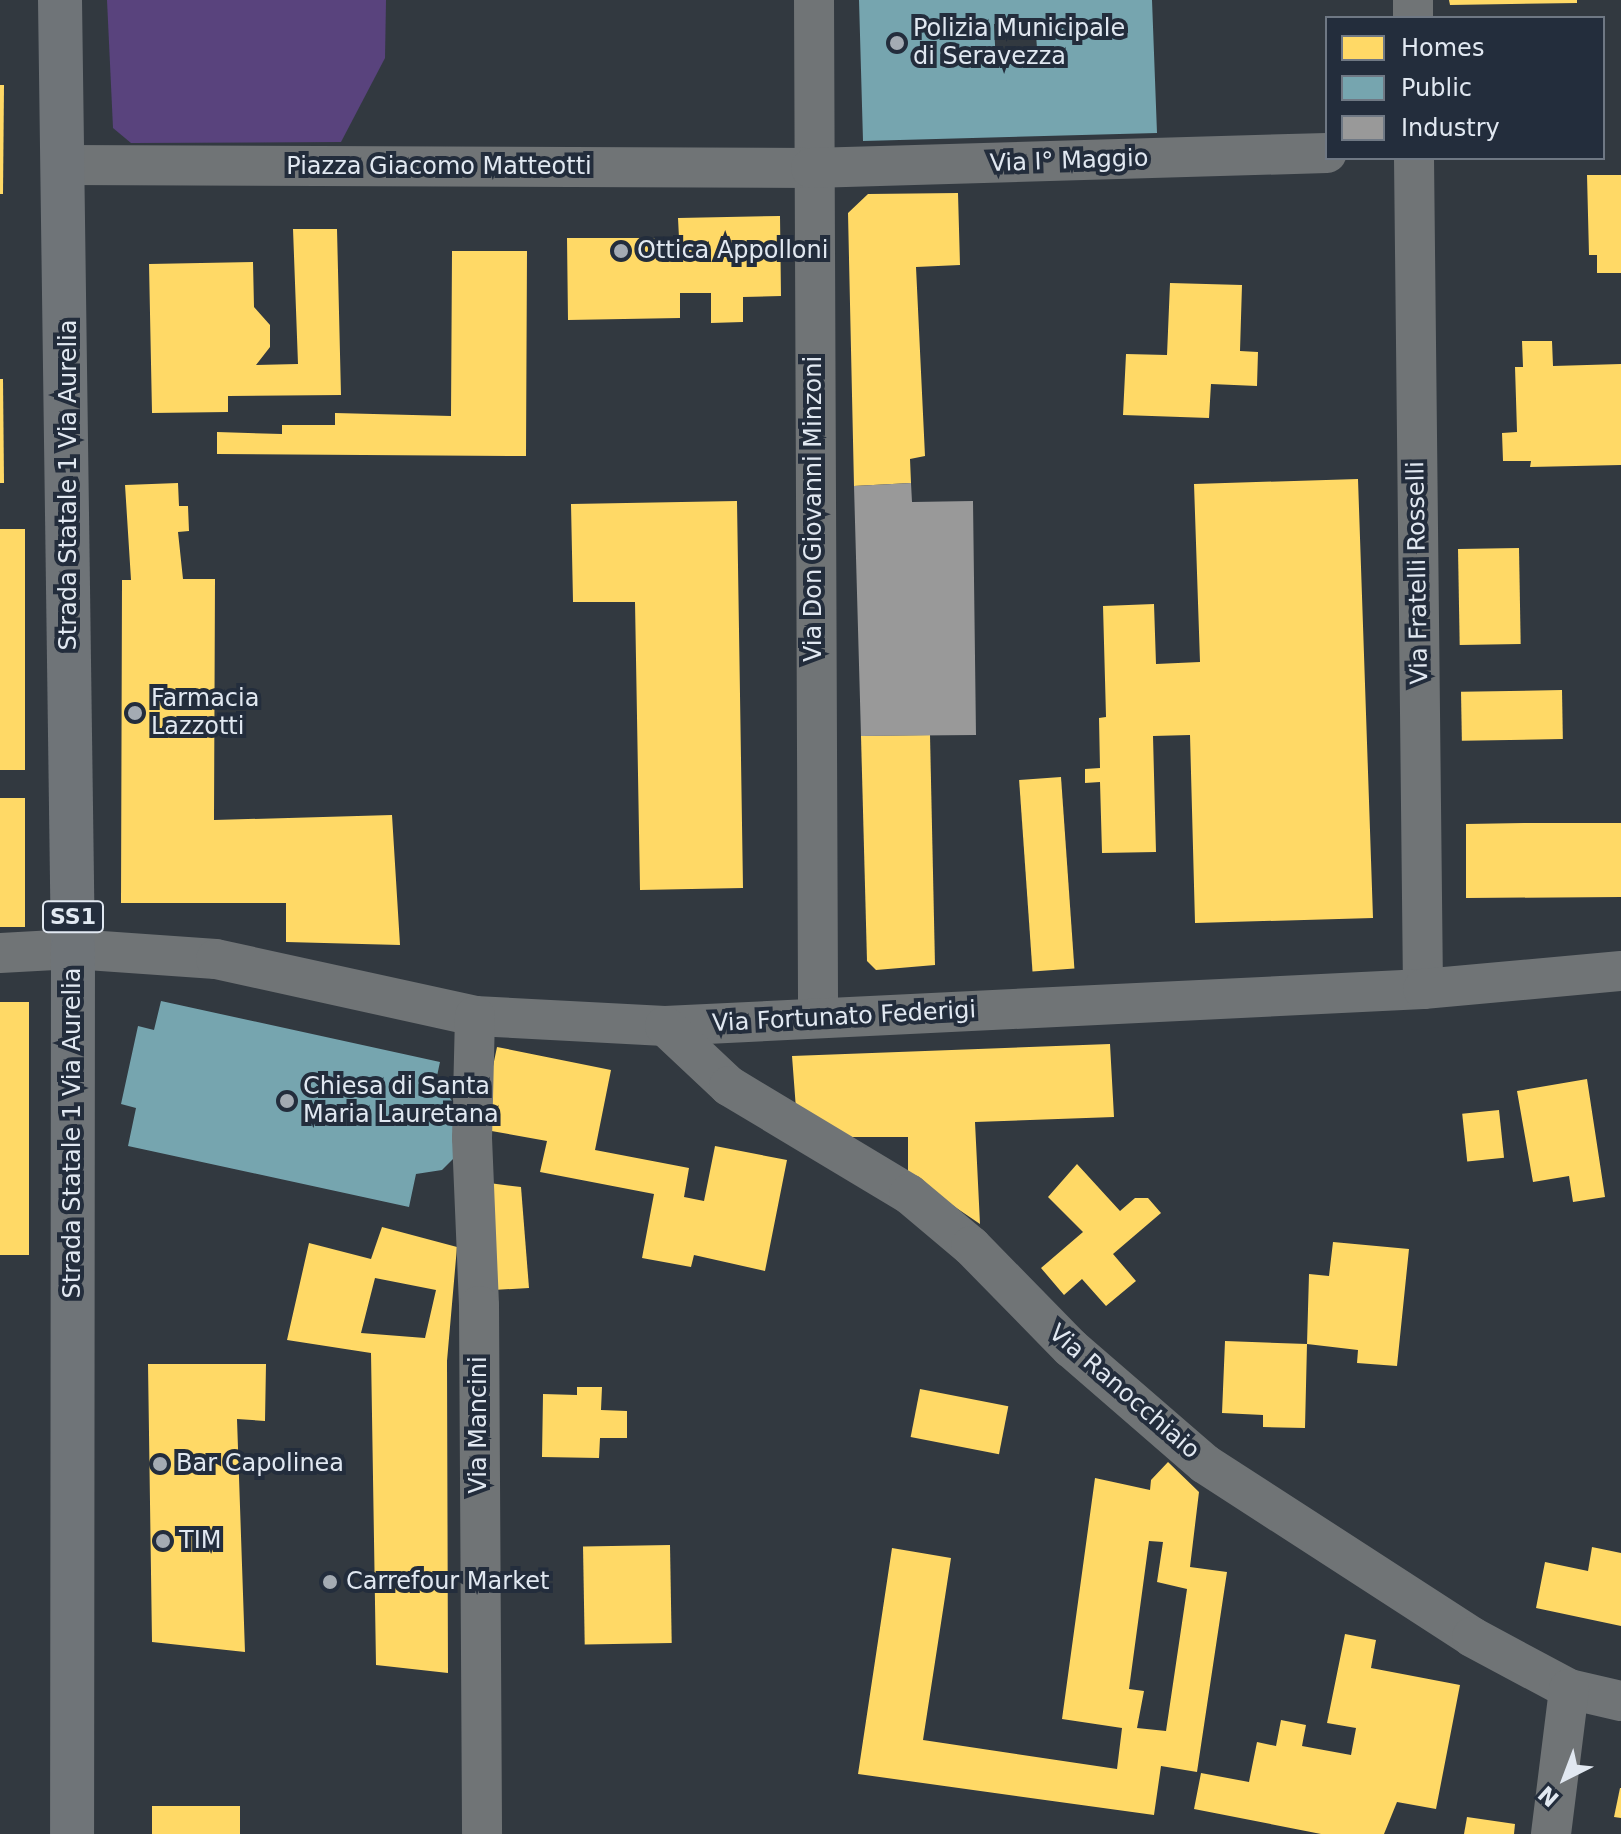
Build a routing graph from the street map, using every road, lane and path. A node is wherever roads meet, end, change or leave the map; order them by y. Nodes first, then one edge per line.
1 (60, 0) edge
2 (814, 0) edge
3 (1325, 153) edge
4 (1414, 160) edge
5 (66, 165) junction
6 (811, 168) junction
7 (73, 949) junction
8 (0, 953) edge
9 (1621, 971) edge
10 (1423, 989) junction
11 (475, 1016) junction
12 (818, 1017) junction
13 (665, 1026) junction
14 (1569, 1689) junction
15 (1621, 1701) edge
16 (72, 1834) edge
17 (482, 1834) edge
18 (1551, 1834) edge

1 - 5 main road, Strada Statale 1 Via Aurelia / SS1
2 - 6 street, Via Don Giovanni Minzoni
3 - 6 street, Via I° Maggio
4 - 10 street, Via Fratelli Rosselli
5 - 6 street, Piazza Giacomo Matteotti
5 - 7 main road, Strada Statale 1 Via Aurelia / SS1
6 - 12 street, Via Don Giovanni Minzoni
7 - 8 street, Via Fortunato Federigi
7 - 11 street, Via Fortunato Federigi
7 - 16 main road, Strada Statale 1 Via Aurelia / SS1
9 - 10 street, Via Fortunato Federigi
10 - 12 street, Via Fortunato Federigi
11 - 13 street, Via Fortunato Federigi
11 - 17 street, Via Mancini
12 - 13 street, Via Fortunato Federigi
13 - 14 street, Via Ranocchiaio
14 - 15 street, Via Ranocchiaio
14 - 18 street

